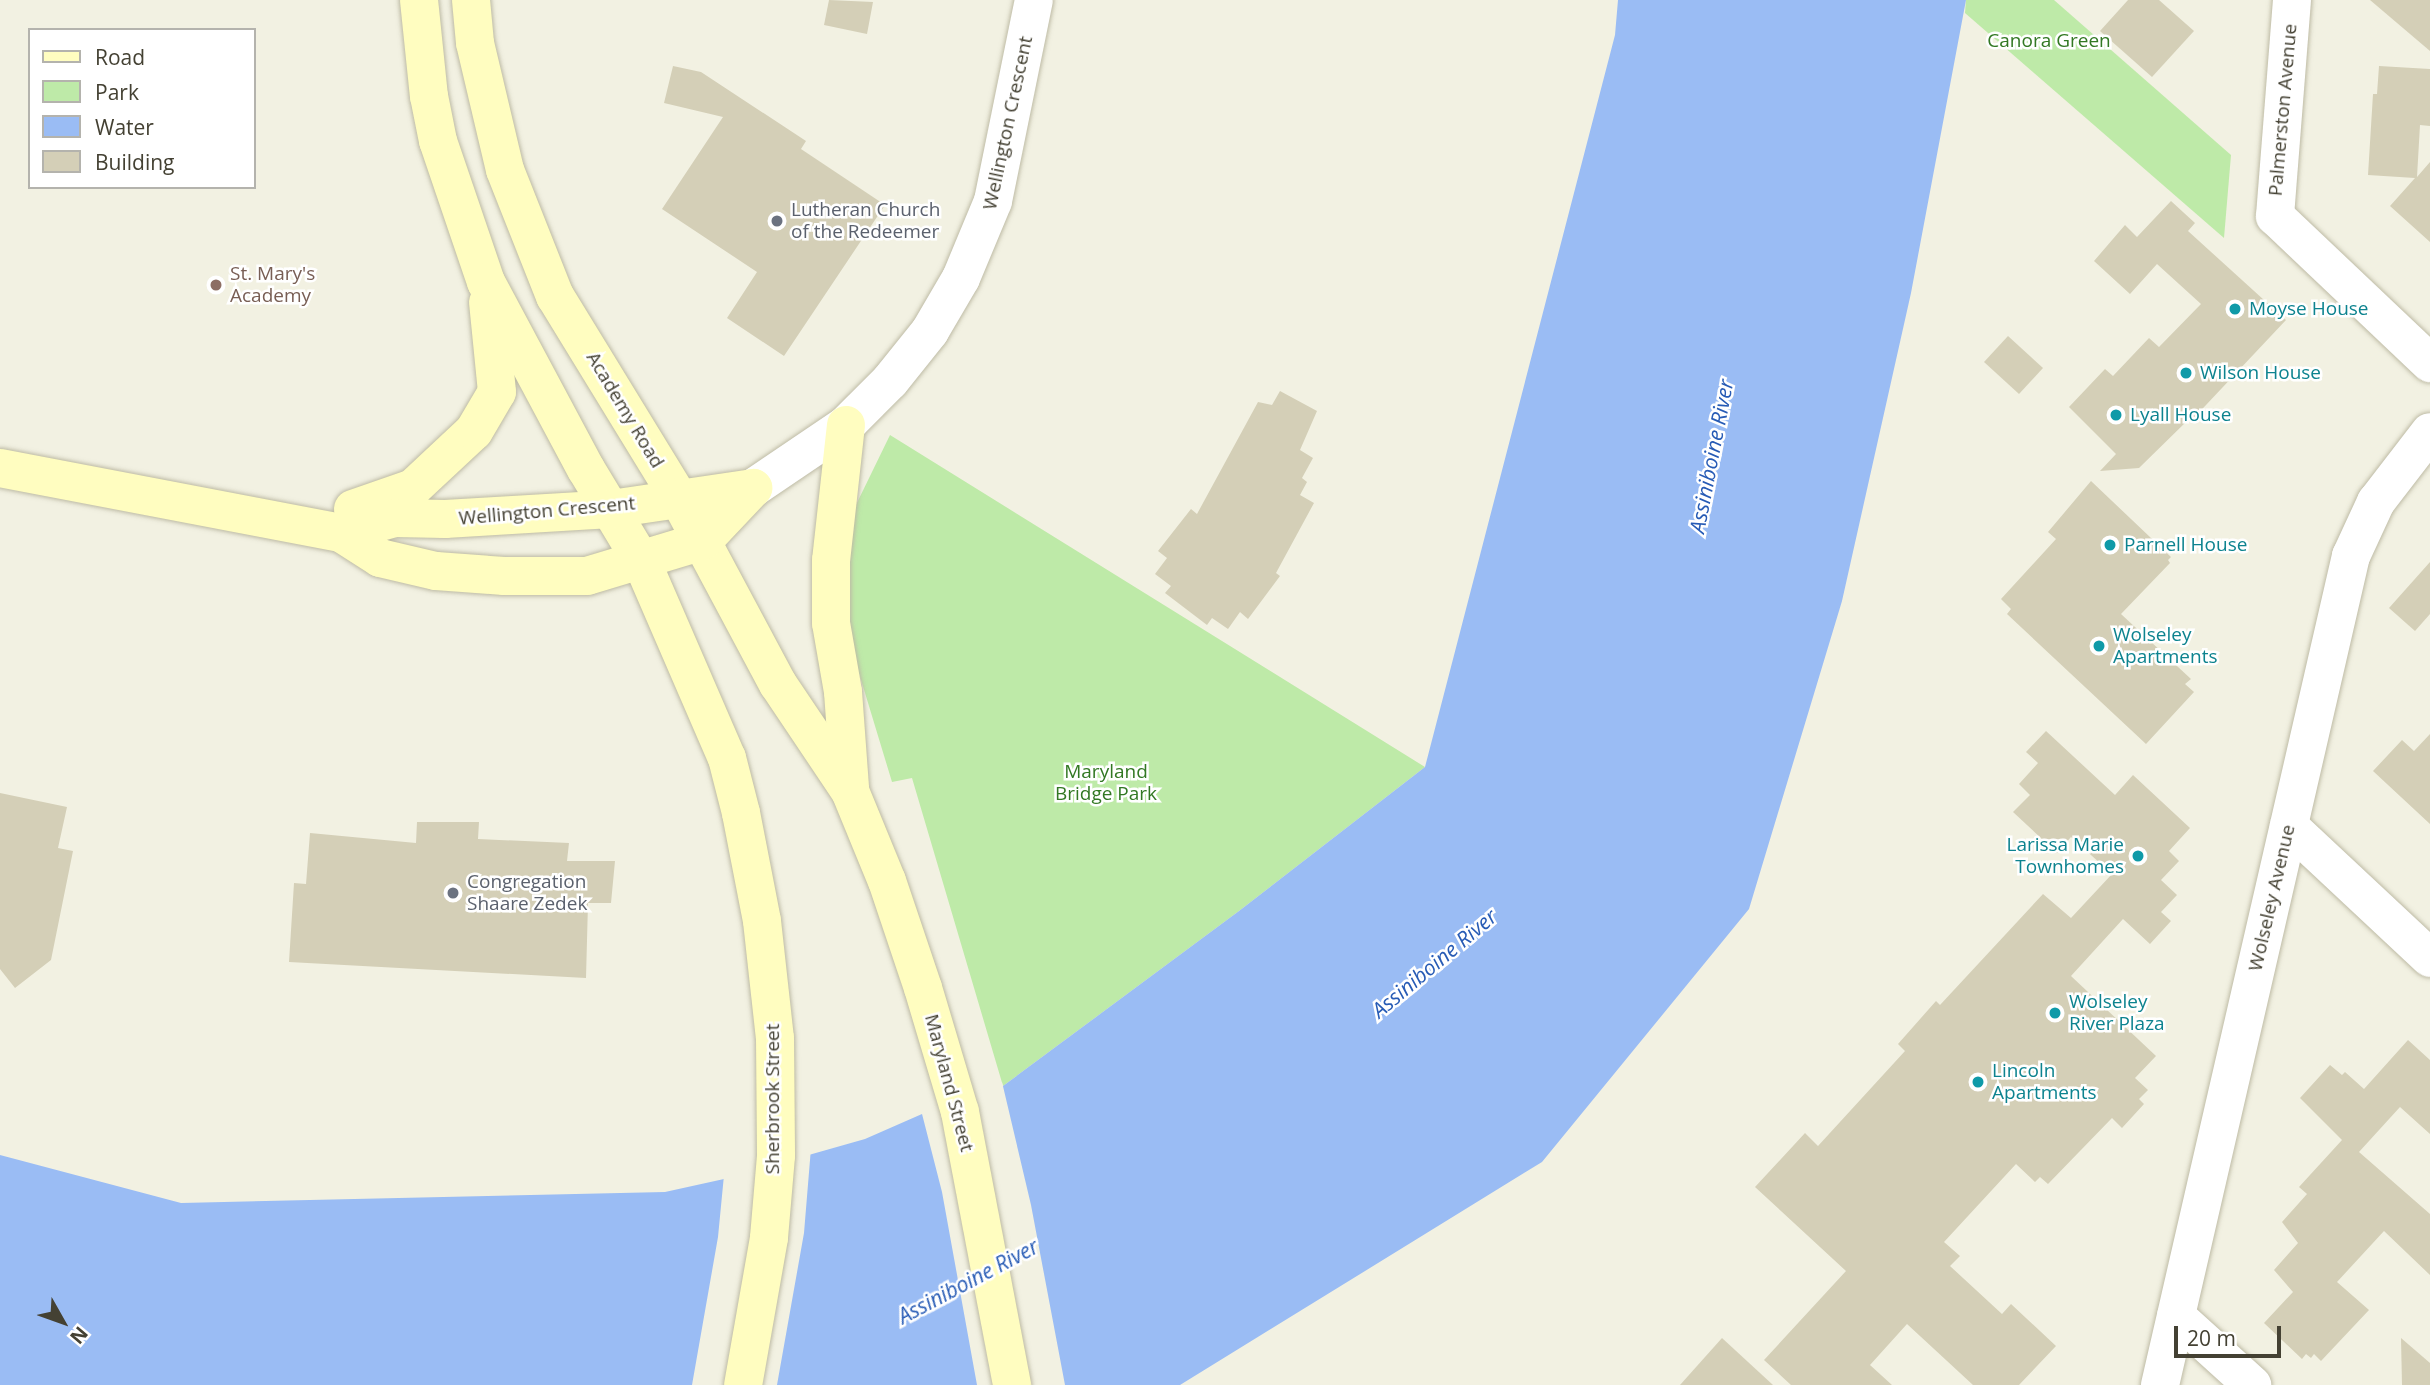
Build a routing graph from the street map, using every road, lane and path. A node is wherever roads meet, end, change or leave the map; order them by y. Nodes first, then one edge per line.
1 (419, 0) edge
2 (471, 0) edge
3 (1034, 0) edge
4 (2292, 0) edge
5 (486, 282) junction
6 (2430, 363) edge
7 (846, 425) junction
8 (2430, 432) edge
9 (0, 468) edge
10 (753, 488) junction
11 (678, 497) junction
12 (611, 509) junction
13 (304, 526) junction
14 (341, 533) junction
15 (703, 541) junction
16 (642, 562) junction
17 (850, 790) junction
18 (2288, 826) junction
19 (2430, 958) edge
20 (2176, 1316) junction
21 (743, 1385) edge
22 (1012, 1385) edge
23 (2160, 1385) edge
24 (2252, 1385) edge

1 - 5 main road
2 - 11 main road, Academy Road
3 - 7 street, Wellington Crescent
4 - 6 street, Palmerston Avenue
5 - 12 main road
5 - 13 main road
7 - 10 street, Wellington Crescent
7 - 17 main road
8 - 18 street, Wolseley Avenue
9 - 13 main road, Wellington Crescent
10 - 11 main road, Wellington Crescent
10 - 15 main road, Wellington Crescent
11 - 12 main road, Wellington Crescent
11 - 15 main road, Academy Road
12 - 14 main road, Wellington Crescent
12 - 16 main road
13 - 14 main road, Wellington Crescent
14 - 16 main road, Wellington Crescent
15 - 16 main road, Wellington Crescent
15 - 17 main road, Academy Road
16 - 21 main road, Sherbrook Street
17 - 22 main road, Maryland Street
18 - 19 street
18 - 20 street, Wolseley Avenue
20 - 23 street, Wolseley Avenue
20 - 24 street

